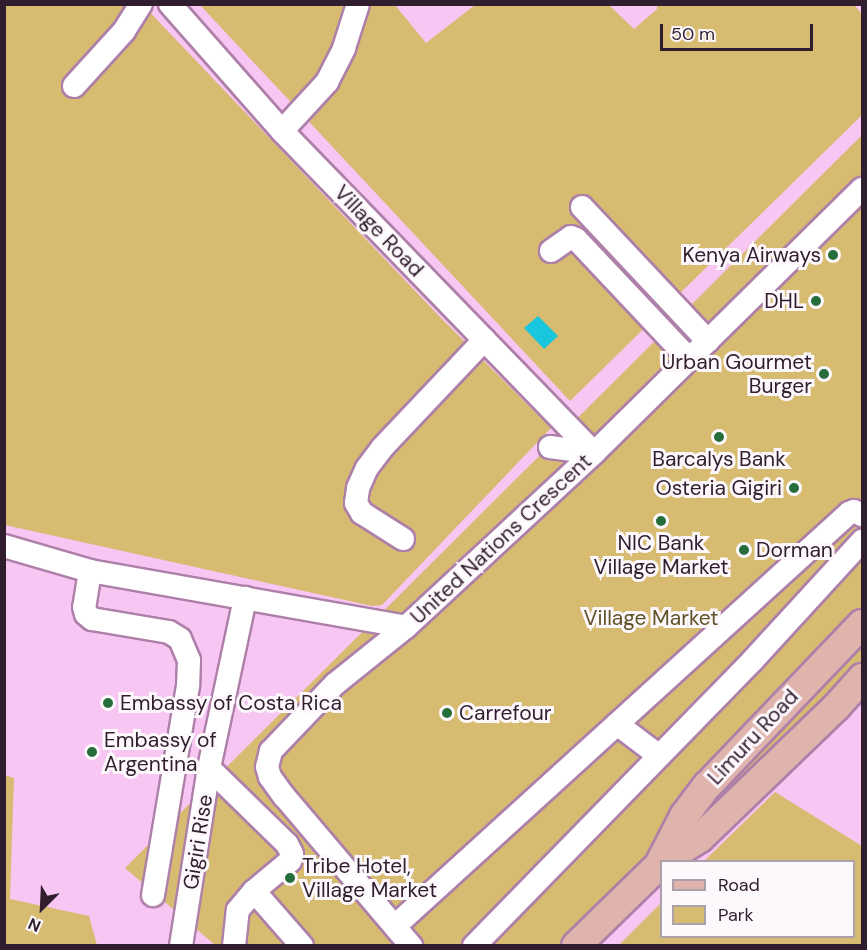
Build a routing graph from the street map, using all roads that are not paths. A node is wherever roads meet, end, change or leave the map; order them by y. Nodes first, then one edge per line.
1 (141, 4) edge
2 (170, 4) edge
3 (358, 4) edge
4 (74, 86) dead end
5 (282, 131) junction
6 (862, 189) edge
7 (582, 207) dead end
8 (551, 251) dead end
9 (484, 340) junction
10 (708, 341) junction
11 (689, 359) junction
12 (550, 447) dead end
13 (594, 453) junction
14 (860, 514) edge
15 (403, 539) dead end
16 (4, 546) edge
17 (858, 554) edge
18 (90, 571) junction
19 (245, 598) junction
20 (862, 624) edge
21 (406, 627) junction
22 (862, 678) edge
23 (617, 724) junction
24 (657, 755) junction
25 (209, 768) junction
26 (662, 860) edge
27 (664, 860) edge
28 (660, 863) edge
29 (254, 891) junction
30 (153, 895) dead end
31 (395, 926) junction
32 (181, 945) edge
33 (234, 945) edge
34 (302, 945) edge
35 (411, 945) edge
36 (474, 945) edge
37 (576, 945) edge

1 - 4 street
2 - 5 street, Village Road
3 - 5 street
5 - 9 street, Village Road
6 - 10 street, United Nations Crescent
7 - 10 street
8 - 11 street
9 - 13 street, Village Road
9 - 15 street
10 - 11 street, United Nations Crescent
11 - 13 street, United Nations Crescent
12 - 13 street
13 - 21 street, United Nations Crescent
14 - 17 street
14 - 23 street
16 - 18 street, United Nations Crescent
17 - 24 street
18 - 19 street, United Nations Crescent
18 - 30 street
19 - 21 street, United Nations Crescent
19 - 25 street, Gigiri Rise
20 - 26 main road, Limuru Road
21 - 31 street
22 - 27 main road, Limuru Road
23 - 24 street
23 - 31 street
24 - 36 street
25 - 29 street
25 - 32 street, Gigiri Rise
28 - 37 main road, Limuru Road
29 - 33 street
29 - 34 street
31 - 35 street

